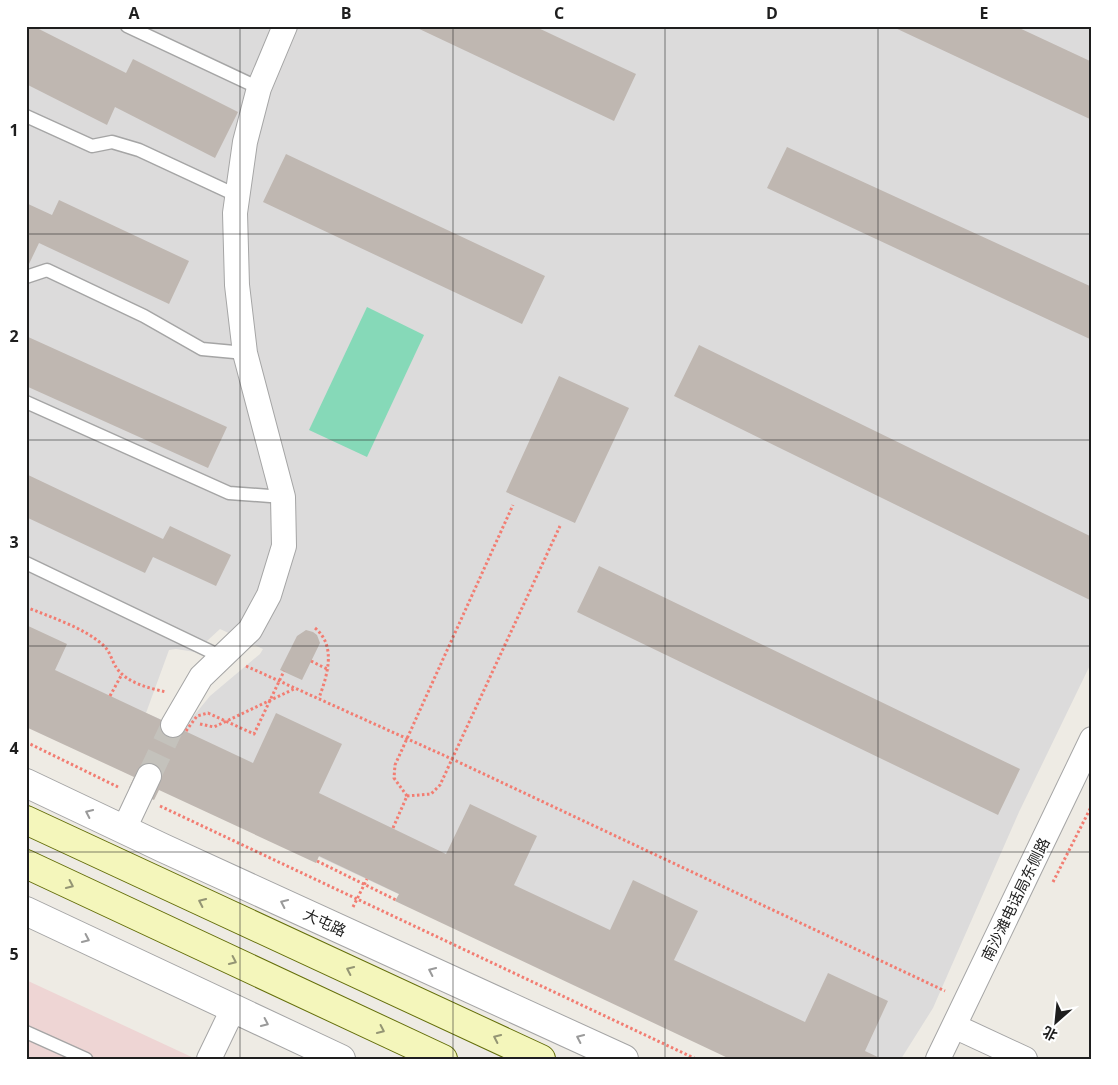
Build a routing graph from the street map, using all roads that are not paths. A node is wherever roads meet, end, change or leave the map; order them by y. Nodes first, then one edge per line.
1 (127, 26) edge
2 (285, 26) edge
3 (259, 88) junction
4 (26, 116) edge
5 (238, 196) junction
6 (26, 277) edge
7 (245, 353) junction
8 (26, 402) edge
9 (283, 498) junction
10 (26, 563) edge
11 (222, 657) junction
12 (183, 726) tunnel mouth
13 (1092, 739) edge
14 (149, 776) tunnel mouth
15 (26, 783) edge
16 (26, 820) edge
17 (124, 829) junction
18 (26, 864) edge
19 (26, 911) edge
20 (234, 1008) junction
21 (954, 1026) junction
22 (26, 1032) edge
23 (86, 1059) edge
24 (209, 1059) edge
25 (341, 1059) edge
26 (443, 1059) edge
27 (541, 1059) edge
28 (624, 1059) edge
29 (938, 1059) edge
30 (1025, 1059) edge

1 - 3 lane
2 - 3 street
3 - 5 street
4 - 5 lane
5 - 7 street
6 - 7 lane
7 - 9 street
8 - 9 lane
9 - 11 street
10 - 11 lane
11 - 12 street
13 - 21 street, 南沙滩电话局东侧路
14 - 17 street
17 -> 15 street, 大屯路
27 -> 16 main road
28 -> 17 street, 大屯路
18 -> 26 main road
19 -> 20 street
20 - 24 street
20 -> 25 street
21 - 29 street, 南沙滩电话局东侧路
21 - 30 street
22 - 23 lane

